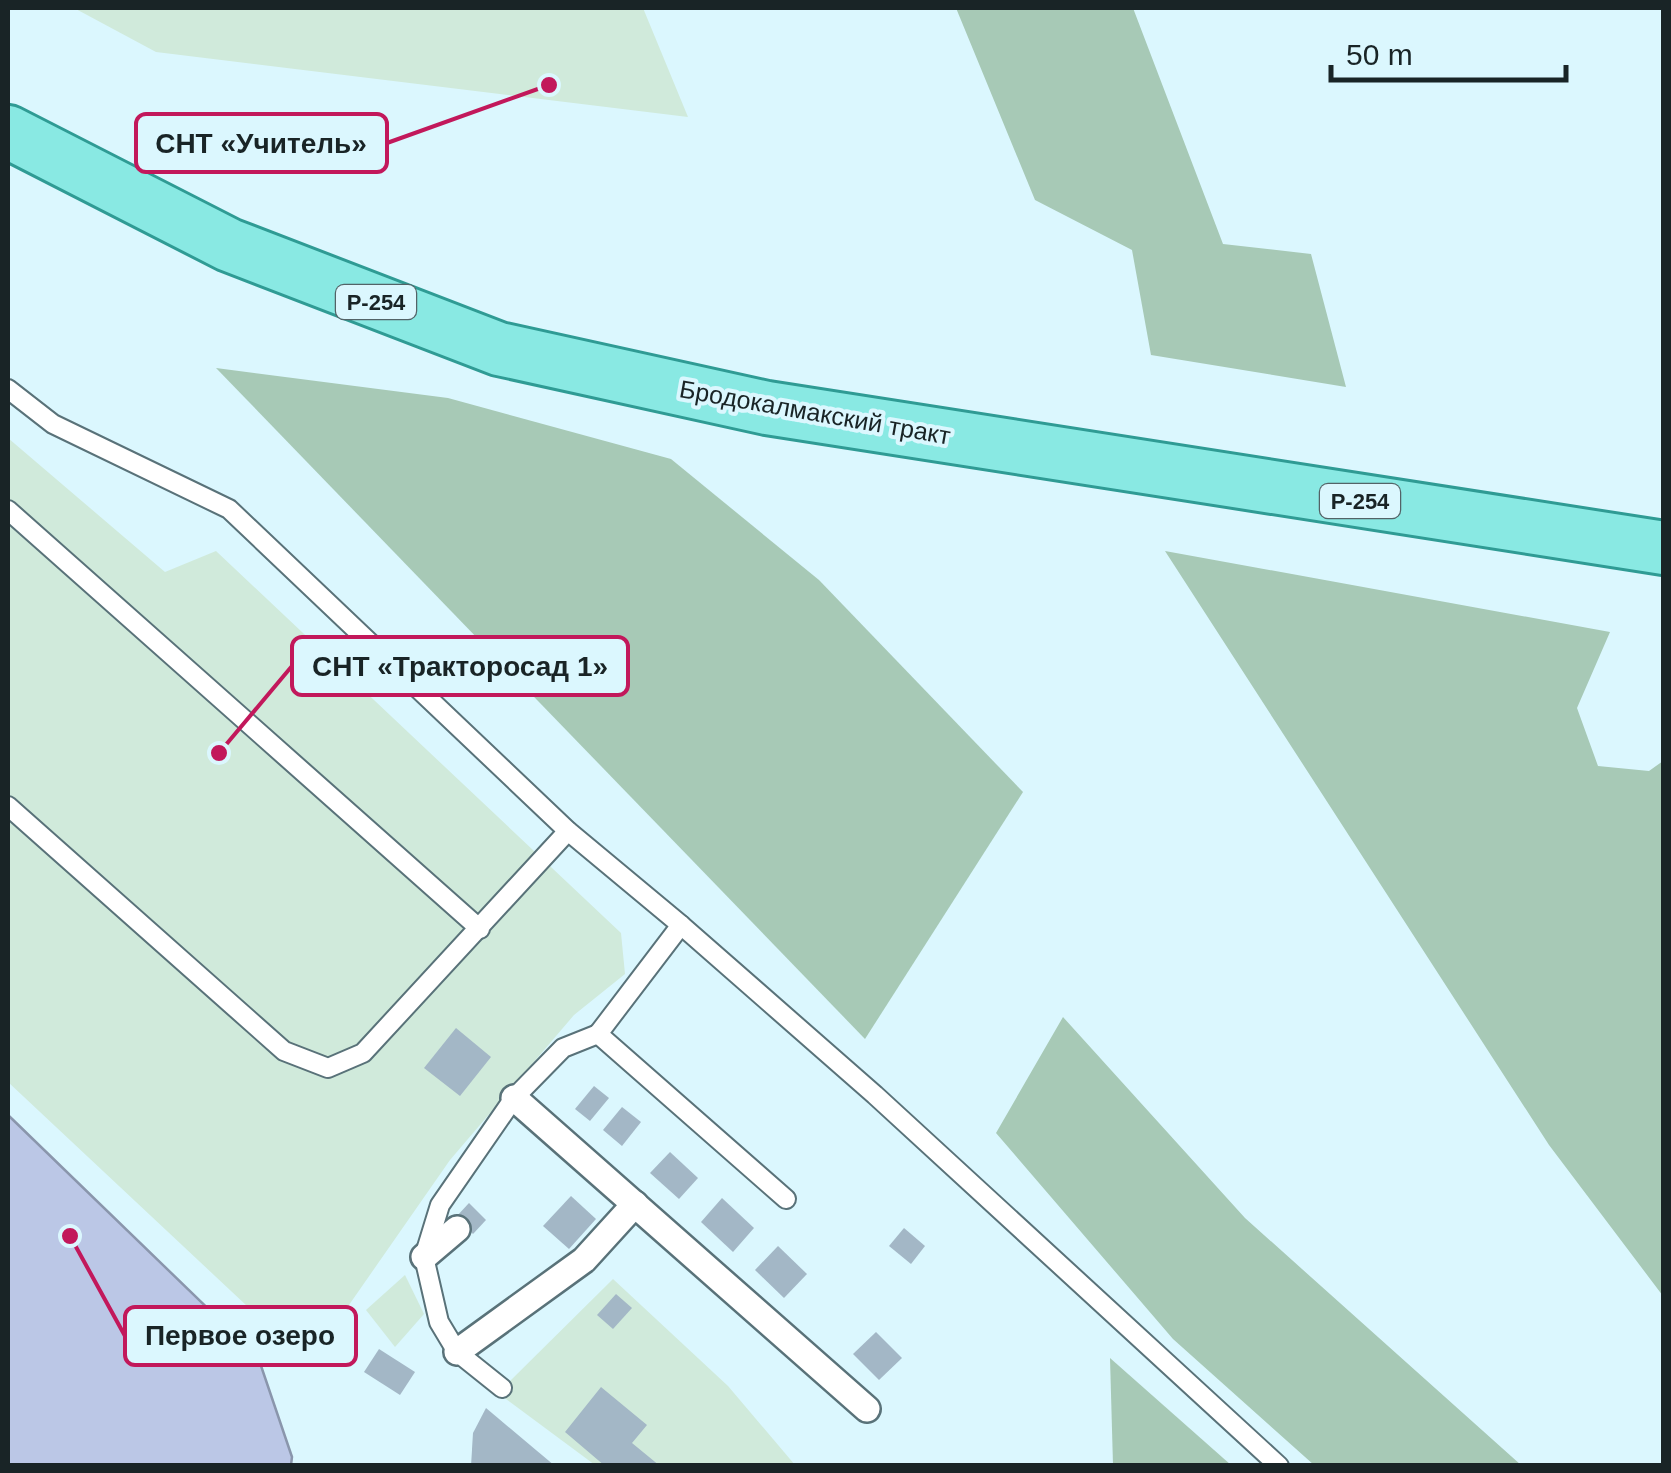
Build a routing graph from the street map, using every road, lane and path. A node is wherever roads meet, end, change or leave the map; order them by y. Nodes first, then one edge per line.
1 (8, 132) edge
2 (8, 388) edge
3 (8, 510) edge
4 (1664, 548) edge
5 (8, 806) edge
6 (568, 831) junction
7 (682, 925) junction
8 (480, 928) junction
9 (598, 1034) junction
10 (514, 1098) junction
11 (786, 1199) dead end
12 (635, 1204) junction
13 (457, 1229) dead end
14 (424, 1257) junction
15 (457, 1352) junction
16 (502, 1388) dead end
17 (867, 1408) dead end
18 (1278, 1466) edge

1 - 4 main road, Бродокалмакский тракт / Р-254
2 - 6 lane
3 - 8 lane
5 - 8 lane
6 - 7 lane
6 - 8 lane
7 - 9 lane
7 - 18 lane
9 - 10 lane
9 - 11 lane
10 - 12 street
10 - 14 lane
12 - 15 street
12 - 17 street
13 - 14 street
14 - 15 lane
15 - 16 lane

